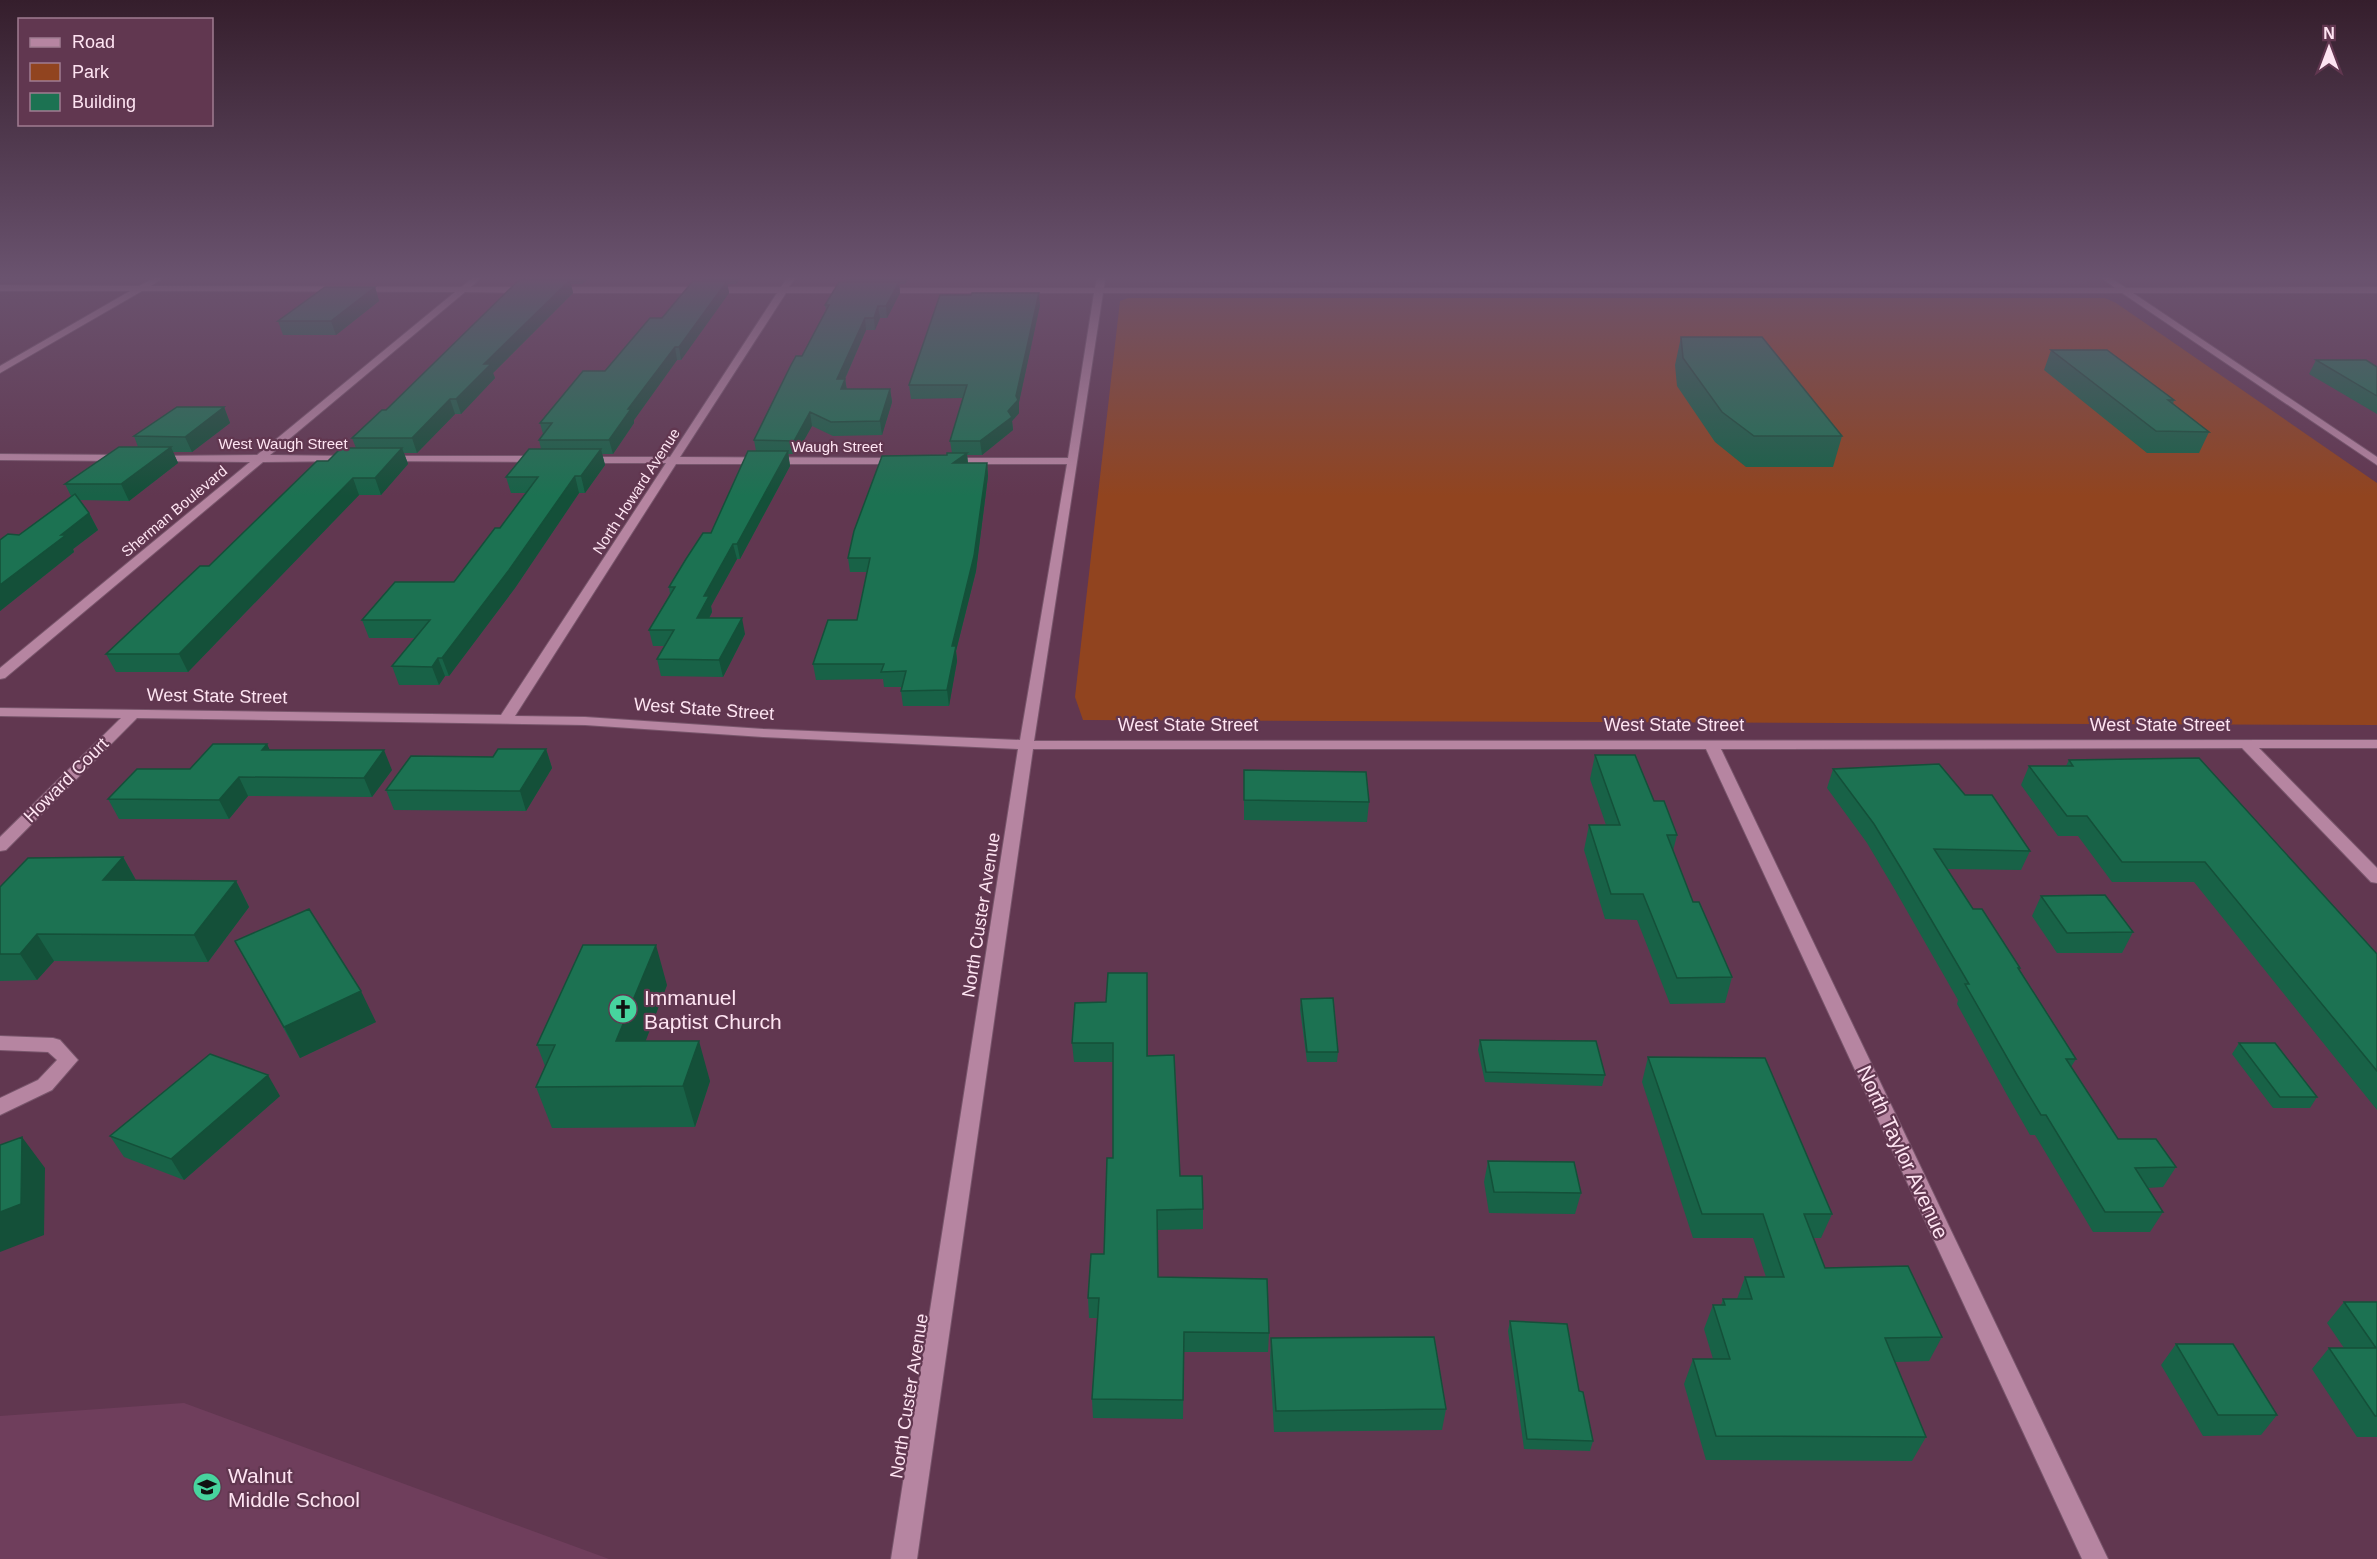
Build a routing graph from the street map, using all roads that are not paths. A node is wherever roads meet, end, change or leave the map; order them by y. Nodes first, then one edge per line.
1 (33, 351) edge
2 (389, 351) edge
3 (744, 351) edge
4 (1090, 351) edge
5 (2215, 351) edge
6 (0, 370) edge
7 (0, 458) edge
8 (260, 458) junction
9 (2374, 458) edge
10 (673, 460) junction
11 (909, 461) edge
12 (933, 461) edge
13 (1074, 461) junction
14 (0, 675) edge
15 (0, 712) edge
16 (133, 714) junction
17 (505, 720) junction
18 (1711, 744) junction
19 (2246, 744) junction
20 (2377, 744) edge
21 (1026, 745) junction
22 (0, 846) edge
23 (2377, 878) edge
24 (0, 1043) edge
25 (0, 1107) edge
26 (904, 1559) edge
27 (2096, 1559) edge

1 - 6 street
2 - 8 street, Sherman Boulevard
3 - 10 street, North Howard Avenue
4 - 13 street, North Custer Avenue
5 - 9 street
7 - 8 street, West Waugh Street
8 - 10 street, West Waugh Street
8 - 14 street, Sherman Boulevard
10 - 11 street, Waugh Street
10 - 17 street, North Howard Avenue
12 - 13 street
13 - 21 street, North Custer Avenue
15 - 16 street, West State Street
16 - 17 street, West State Street
16 - 22 street, Howard Court
17 - 21 street, West State Street
18 - 19 street, West State Street
18 - 21 street, West State Street
18 - 27 street, North Taylor Avenue
19 - 20 street, West State Street
19 - 23 street
21 - 26 street, North Custer Avenue
24 - 25 street

